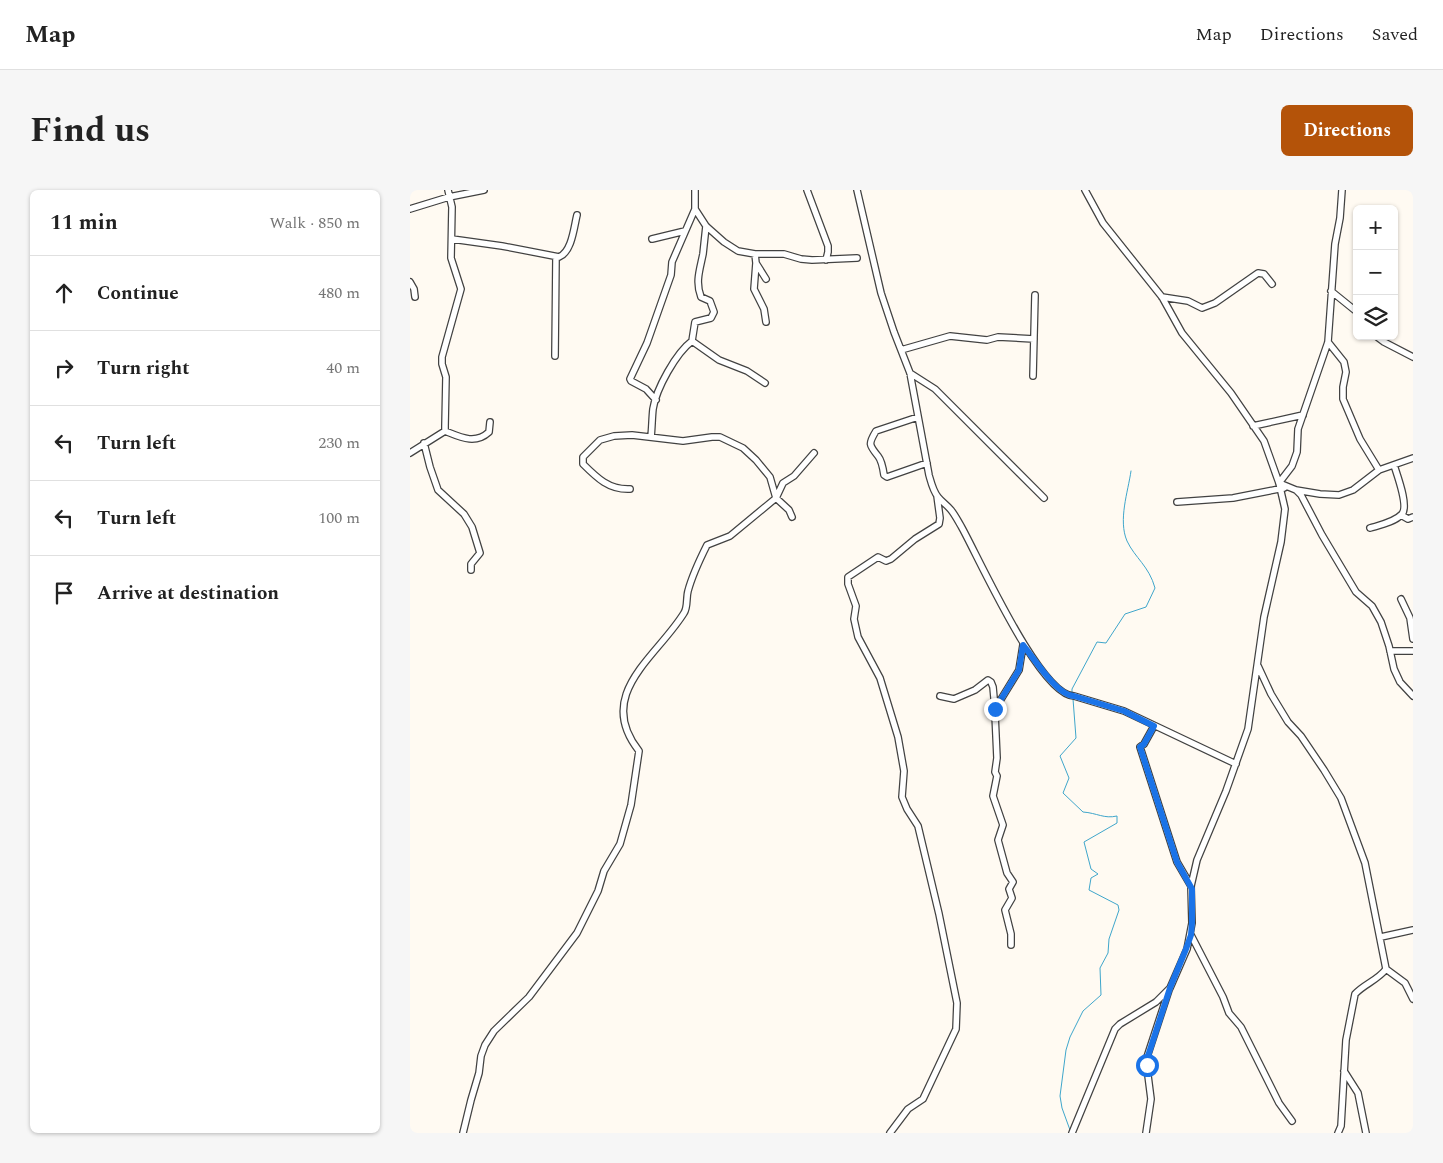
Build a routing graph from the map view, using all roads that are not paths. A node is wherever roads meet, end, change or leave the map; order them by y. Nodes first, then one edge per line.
1 (448, 190) edge
2 (484, 190) edge
3 (695, 190) edge
4 (807, 190) edge
5 (857, 190) edge
6 (1085, 190) edge
7 (1342, 190) edge
8 (449, 197) junction
9 (410, 209) edge
10 (695, 209) junction
11 (577, 215) dead end
12 (706, 226) junction
13 (685, 231) junction
14 (452, 239) junction
15 (652, 239) dead end
16 (755, 254) junction
17 (556, 257) junction
18 (857, 258) dead end
19 (826, 260) junction
20 (756, 264) junction
21 (766, 279) dead end
22 (410, 282) edge
23 (1272, 284) dead end
24 (1331, 291) junction
25 (1035, 295) dead end
26 (415, 297) dead end
27 (1162, 297) junction
28 (1353, 309) edge
29 (766, 322) dead end
30 (1034, 339) junction
31 (1381, 340) edge
32 (692, 341) junction
33 (1328, 342) junction
34 (901, 350) junction
35 (555, 356) dead end
36 (1413, 357) edge
37 (910, 373) junction
38 (1033, 376) dead end
39 (765, 383) dead end
40 (656, 400) junction
41 (1303, 415) junction
42 (918, 417) junction
43 (490, 422) dead end
44 (1253, 426) junction
45 (445, 431) junction
46 (651, 437) junction
47 (424, 442) junction
48 (410, 453) edge
49 (814, 453) dead end
50 (1413, 458) edge
51 (927, 463) junction
52 (1394, 465) junction
53 (1379, 470) junction
54 (1280, 486) junction
55 (630, 489) dead end
56 (1296, 490) junction
57 (937, 496) junction
58 (776, 498) junction
59 (1044, 498) dead end
60 (1176, 502) dead end
61 (1401, 516) junction
62 (792, 517) dead end
63 (1413, 517) edge
64 (1370, 528) dead end
65 (471, 570) dead end
66 (1401, 599) dead end
67 (1413, 639) edge
68 (1023, 645) junction
69 (1390, 651) junction
70 (1413, 652) edge
71 (1258, 666) junction
72 (940, 696) dead end
73 (1413, 696) edge
74 (995, 709) junction
75 (1154, 726) junction
76 (1236, 764) junction
77 (1192, 886) junction
78 (1413, 930) edge
79 (1191, 935) junction
80 (1381, 937) junction
81 (1011, 945) dead end
82 (1386, 969) junction
83 (1170, 988) junction
84 (1413, 999) edge
85 (1344, 1071) junction
86 (1292, 1120) dead end
87 (1072, 1132) edge
88 (463, 1133) edge
89 (890, 1133) edge
90 (1146, 1133) edge
91 (1338, 1133) edge
92 (1366, 1133) edge

1 - 8 street
2 - 8 street
3 - 10 street
4 - 19 street
5 - 34 street
6 - 27 street
7 - 24 street
8 - 9 street
8 - 14 street
10 - 12 street
10 - 13 street
11 - 17 street
12 - 16 street
12 - 32 street
13 - 15 street
13 - 40 street
14 - 17 street
14 - 45 street
16 - 19 street
16 - 20 street
17 - 35 street
18 - 19 street
20 - 21 street
20 - 29 street
22 - 26 street
23 - 27 street
24 - 28 street
24 - 33 street
25 - 30 street
27 - 44 street
30 - 34 street
30 - 38 street
31 - 36 street
32 - 39 street
32 - 40 street
33 - 41 street
33 - 53 street
34 - 37 street
37 - 42 street
37 - 59 street
40 - 46 street
41 - 44 street
41 - 54 street
42 - 51 street
42 - 51 street
43 - 45 street
44 - 54 street
45 - 47 street
46 - 55 street
46 - 58 street
47 - 48 street
47 - 65 street
49 - 58 street
50 - 52 street
51 - 57 street
52 - 53 street
52 - 61 street
53 - 56 street
54 - 56 street
54 - 60 street
54 - 71 street
56 - 69 street
57 - 68 street
57 - 89 street
58 - 62 street
58 - 88 street
61 - 63 street
61 - 64 street
66 - 67 street
68 - 74 street
68 - 75 street
69 - 70 street
69 - 73 street
71 - 76 street
71 - 80 street
72 - 74 street
74 - 81 street
75 - 76 street
75 - 77 street
76 - 77 street
77 - 79 street
78 - 80 street
79 - 83 street
79 - 86 street
80 - 82 street
82 - 84 street
82 - 85 street
83 - 87 street
83 - 90 street
85 - 91 street
85 - 92 street

